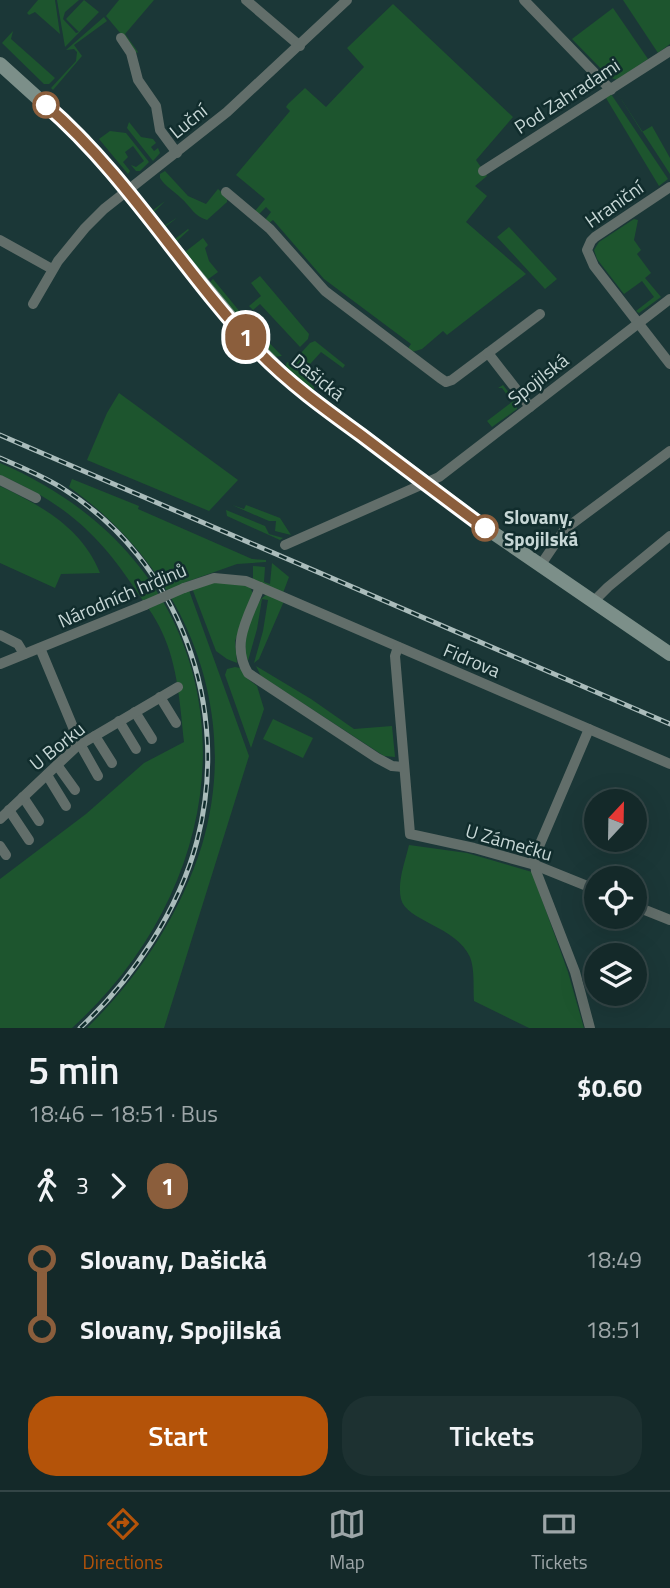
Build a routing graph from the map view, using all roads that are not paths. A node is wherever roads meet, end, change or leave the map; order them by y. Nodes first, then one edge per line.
1 (246, 0) edge
2 (347, 0) edge
3 (524, 0) edge
4 (121, 38) dead end
5 (300, 46) junction
6 (670, 51) edge
7 (0, 64) edge
8 (611, 90) junction
9 (177, 153) junction
10 (483, 171) dead end
11 (670, 187) edge
12 (127, 191) junction
13 (226, 192) dead end
14 (0, 240) edge
15 (52, 269) junction
16 (668, 300) edge
17 (33, 304) dead end
18 (540, 314) dead end
19 (637, 324) junction
20 (488, 354) junction
21 (670, 364) edge
22 (530, 407) junction
23 (670, 451) edge
24 (0, 480) edge
25 (426, 484) junction
26 (36, 498) dead end
27 (670, 536) edge
28 (285, 545) dead end
29 (540, 566) junction
30 (261, 587) junction
31 (593, 602) junction
32 (0, 635) edge
33 (398, 647) junction
34 (40, 648) junction
35 (24, 654) junction
36 (670, 654) edge
37 (0, 664) edge
38 (178, 687) dead end
39 (160, 697) junction
40 (135, 712) junction
41 (119, 721) junction
42 (176, 723) dead end
43 (589, 729) junction
44 (95, 736) junction
45 (152, 739) dead end
46 (80, 744) junction
47 (136, 749) dead end
48 (112, 763) dead end
49 (670, 764) edge
50 (57, 765) junction
51 (403, 767) junction
52 (47, 775) junction
53 (98, 776) dead end
54 (75, 790) dead end
55 (23, 797) junction
56 (66, 806) dead end
57 (9, 810) junction
58 (0, 819) edge
59 (39, 821) dead end
60 (29, 840) dead end
61 (535, 865) junction
62 (584, 885) edge
63 (647, 911) edge
64 (670, 920) edge
65 (590, 1028) edge

1 - 5 street
2 - 5 street, Luční
3 - 8 street
4 - 9 street
5 - 9 street, Luční
6 - 8 street, Pod Zahradami
7 - 12 main road, Dašická
8 - 10 street, Pod Zahradami
9 - 12 street, Luční
11 - 19 street, Hraniční
12 - 15 street, Luční
12 - 25 main road, Dašická
13 - 20 street
14 - 15 street
15 - 17 street, Luční
16 - 19 street, Spojilská
18 - 20 street
19 - 21 street
19 - 22 street, Spojilská
20 - 22 street
22 - 25 street, Spojilská
23 - 29 street
24 - 26 street
25 - 28 street, Spojilská
25 - 29 main road, Dašická
27 - 31 street
29 - 31 main road, Dašická
30 - 33 street, Fidrova
30 - 34 street, Národních hrdinů, bridge
30 - 51 street
31 - 36 main road, Dašická
32 - 35 street
33 - 43 street, Fidrova
33 - 51 street
34 - 35 street, Národních hrdinů
34 - 46 street
35 - 37 street, Národních hrdinů
38 - 39 street, U Borku
39 - 40 street, U Borku
39 - 42 street
40 - 41 street, U Borku
40 - 45 street
41 - 44 street, U Borku
41 - 47 street
43 - 49 street, Fidrova
43 - 61 street
44 - 46 street, U Borku
44 - 48 street
46 - 50 street, U Borku
46 - 53 street
50 - 52 street, U Borku
50 - 54 street
51 - 61 street, U Zámečku
52 - 55 street, U Borku
52 - 56 street
55 - 57 street, U Borku
55 - 59 street
57 - 58 street, U Borku
57 - 60 street
61 - 62 street, U Zámečku
61 - 65 street
63 - 64 street

